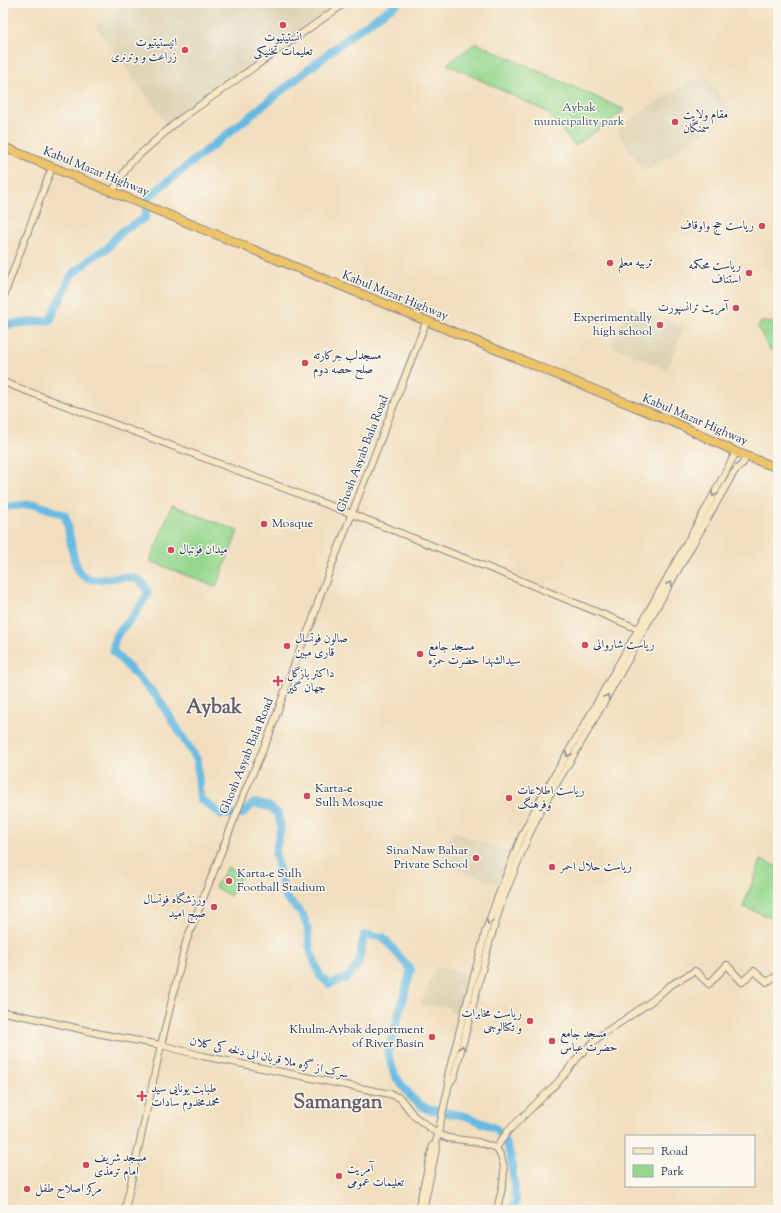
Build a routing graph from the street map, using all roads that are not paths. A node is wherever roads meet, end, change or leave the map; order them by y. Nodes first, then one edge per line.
1 (345, 3) edge
2 (3, 147) edge
3 (52, 167) junction
4 (112, 192) junction
5 (3, 298) edge
6 (426, 322) junction
7 (3, 382) edge
8 (723, 445) junction
9 (742, 454) junction
10 (732, 460) junction
11 (759, 461) junction
12 (740, 466) junction
13 (778, 468) edge
14 (352, 514) junction
15 (640, 630) junction
16 (778, 975) edge
17 (3, 1012) edge
18 (160, 1045) junction
19 (438, 1131) junction
20 (436, 1142) junction
21 (497, 1146) junction
22 (125, 1210) edge
23 (418, 1210) edge
24 (423, 1210) edge
25 (497, 1210) edge

1 - 4 street
2 - 3 highway, Kabul Mazar Highway
3 - 4 highway, Kabul Mazar Highway
3 - 5 street
4 - 6 highway, Kabul Mazar Highway
6 - 8 highway, Kabul Mazar Highway
6 - 14 street, Ghosh Asyab Bala Road
7 - 14 street
8 - 9 highway, Kabul Mazar Highway
8 - 10 street
9 - 10 street
9 - 11 highway, Kabul Mazar Highway
9 - 12 street
10 -> 15 street
11 - 12 street
11 - 13 highway, Kabul Mazar Highway
15 -> 12 street
14 - 15 street
14 - 18 street, Ghosh Asyab Bala Road
15 - 19 street
16 - 21 street
17 - 18 street, سرک از گزه ملا قربان الی دلخه کی کلان
18 - 19 street, سرک از گزه ملا قربان الی دلخه کی کلان
18 - 22 street, Ghosh Asyab Bala Road
19 - 20 street
19 - 21 street, سرک از گزه ملا قربان الی دلخه کی کلان
20 - 23 street
20 - 24 street
21 - 25 street

